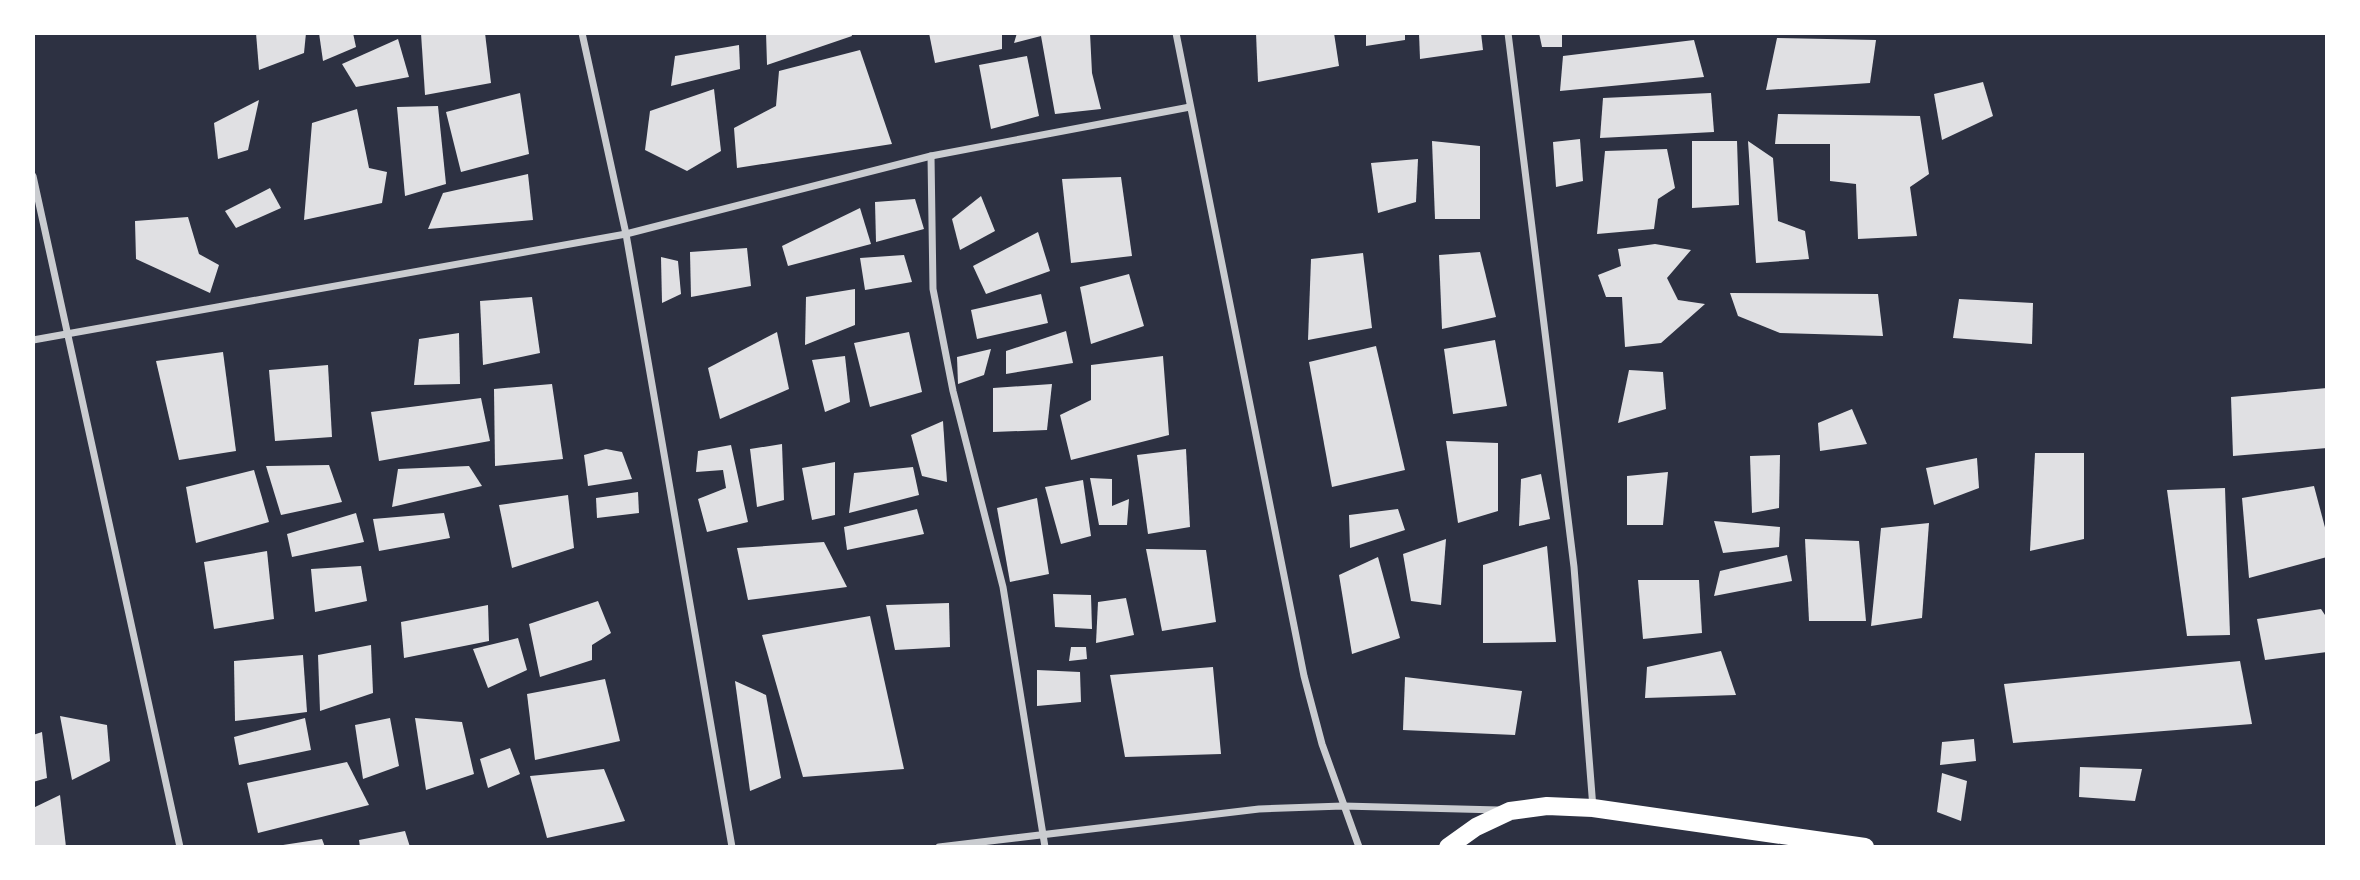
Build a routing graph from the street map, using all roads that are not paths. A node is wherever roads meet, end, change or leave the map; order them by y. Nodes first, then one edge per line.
1 (582, 33) edge
2 (1176, 33) edge
3 (1508, 33) edge
4 (1190, 107) junction
5 (932, 156) junction
6 (33, 176) edge
7 (626, 234) junction
8 (68, 333) junction
9 (33, 340) edge
10 (1343, 806) junction
11 (1593, 808) junction
12 (1510, 811) junction
13 (1042, 834) junction
14 (180, 847) edge
15 (732, 847) edge
16 (939, 847) edge
17 (1045, 847) edge
18 (1359, 847) edge
19 (1448, 847) edge
20 (1865, 847) edge

1 - 7 street
2 - 4 street
3 - 11 street
4 - 5 street
4 - 10 street
5 - 7 street
5 - 13 street
6 - 8 street
7 - 8 street
7 - 15 street
8 - 9 street
8 - 14 street
10 - 12 street
10 - 13 street
10 - 18 street
11 - 12 main road
11 - 20 main road
12 - 19 main road
13 - 16 street
13 - 17 street

